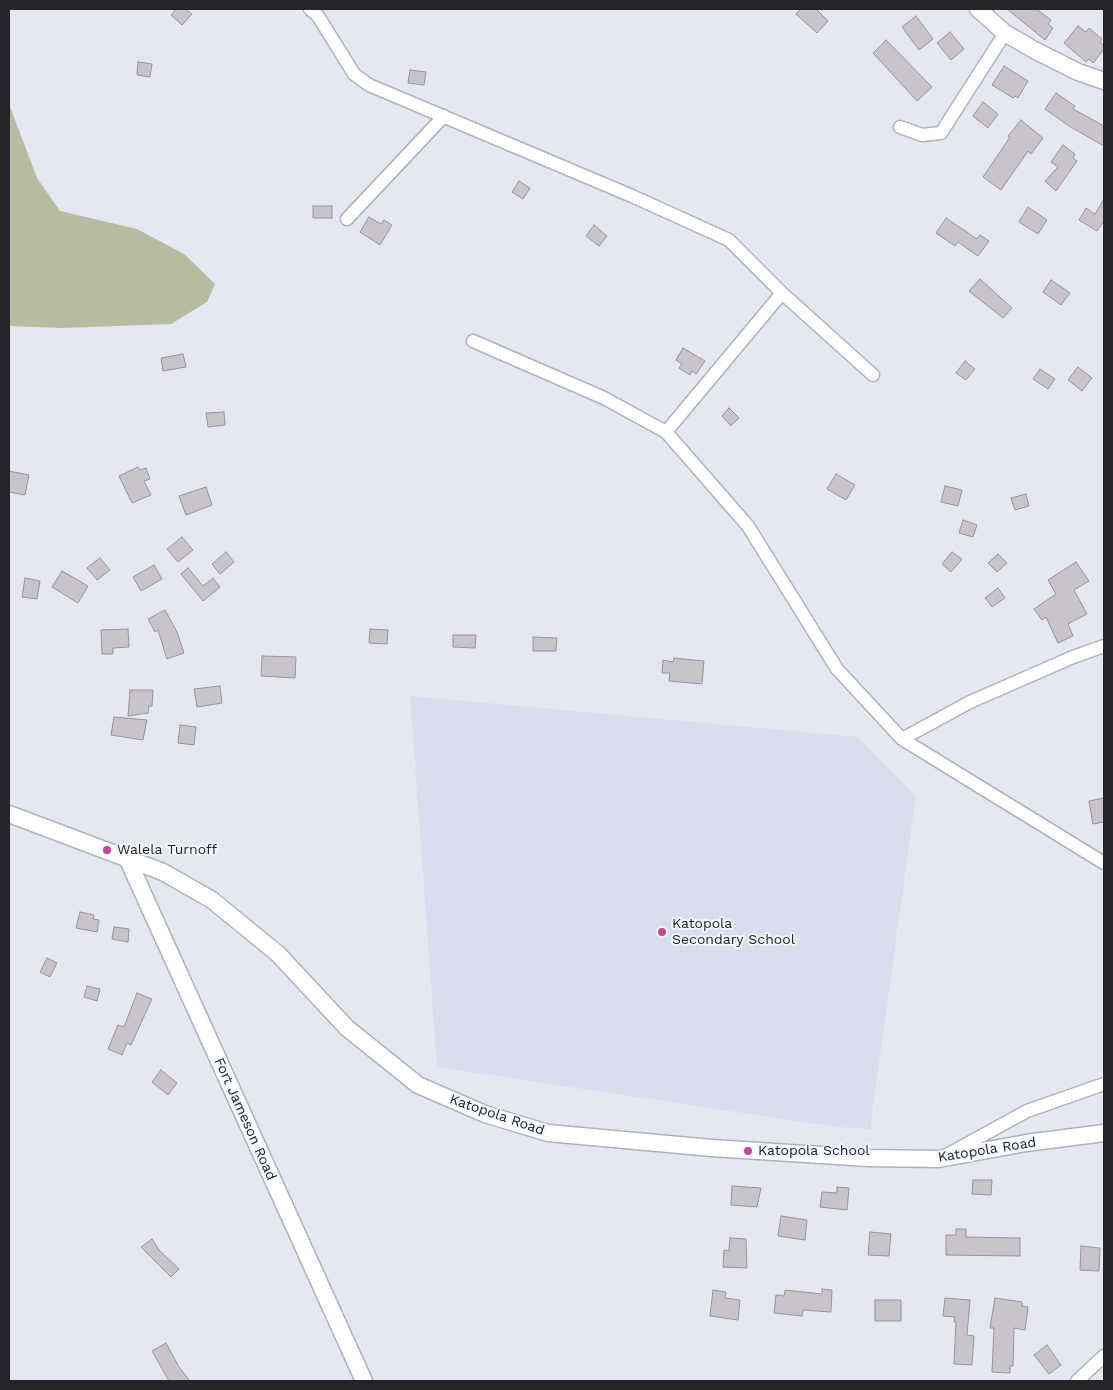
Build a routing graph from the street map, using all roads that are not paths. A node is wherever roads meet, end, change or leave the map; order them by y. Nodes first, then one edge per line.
1 (310, 9) edge
2 (978, 9) edge
3 (1005, 32) junction
4 (1104, 81) edge
5 (444, 116) junction
6 (900, 127) dead end
7 (347, 219) dead end
8 (782, 293) junction
9 (473, 341) dead end
10 (873, 374) dead end
11 (666, 432) junction
12 (1104, 646) edge
13 (902, 739) junction
14 (9, 814) edge
15 (128, 858) junction
16 (1104, 863) edge
17 (1104, 1084) edge
18 (1104, 1133) edge
19 (939, 1159) junction
20 (1104, 1356) edge
21 (364, 1381) edge
22 (1077, 1381) edge

1 - 5 street
2 - 3 street
3 - 4 street
3 - 6 street
5 - 7 street
5 - 8 street
8 - 10 street
8 - 11 street
9 - 11 street
11 - 13 street
12 - 13 street
13 - 16 street
14 - 15 street, Katopola Road
15 - 19 street, Katopola Road
15 - 21 street, Fort Jameson Road
17 - 19 street
18 - 19 street, Katopola Road
20 - 22 street

